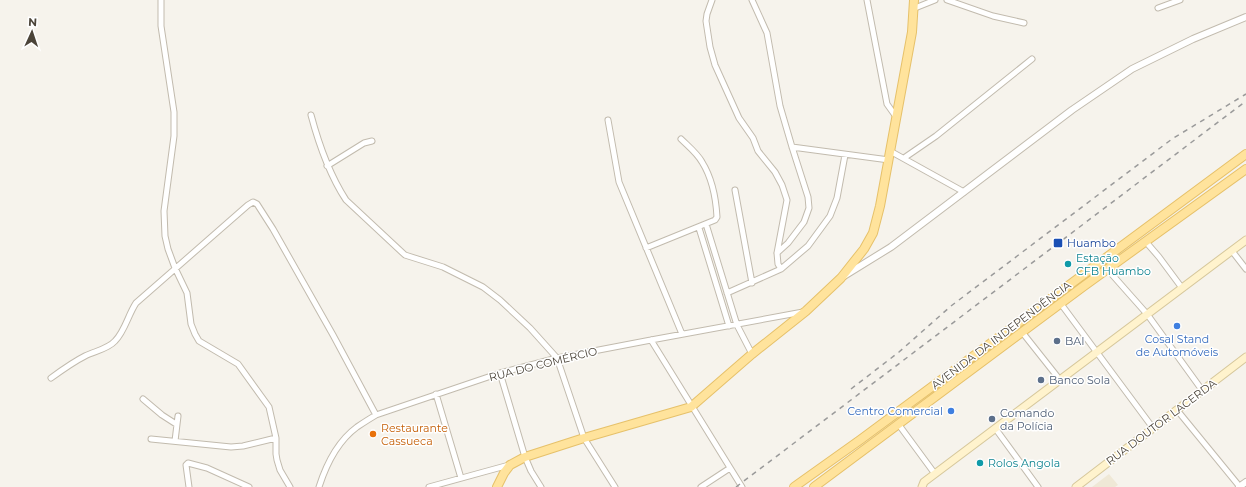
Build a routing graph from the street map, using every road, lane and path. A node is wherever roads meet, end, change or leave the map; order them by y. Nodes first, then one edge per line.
1 (162, 0) edge
2 (712, 0) edge
3 (752, 0) edge
4 (867, 0) edge
5 (935, 0) edge
6 (947, 0) edge
7 (1180, 0) edge
8 (914, 4) edge
9 (1158, 8) dead end
10 (1246, 17) edge
11 (1024, 23) dead end
12 (1032, 59) dead end
13 (311, 115) dead end
14 (897, 118) junction
15 (608, 120) dead end
16 (681, 139) dead end
17 (372, 141) dead end
18 (792, 148) junction
19 (890, 151) junction
20 (1246, 154) edge
21 (845, 155) junction
22 (904, 158) junction
23 (889, 160) junction
24 (327, 166) junction
25 (1246, 169) edge
26 (735, 190) dead end
27 (964, 192) junction
28 (1182, 201) junction
29 (1189, 210) junction
30 (706, 224) junction
31 (698, 228) junction
32 (1246, 240) edge
33 (1146, 242) junction
34 (646, 248) junction
35 (1232, 251) junction
36 (777, 253) junction
37 (175, 268) junction
38 (781, 269) junction
39 (1246, 269) edge
40 (1108, 270) junction
41 (841, 278) junction
42 (1078, 278) junction
43 (752, 283) junction
44 (1084, 286) junction
45 (1182, 288) junction
46 (727, 293) junction
47 (1060, 304) junction
48 (806, 311) junction
49 (1147, 314) junction
50 (737, 324) junction
51 (729, 326) junction
52 (1022, 332) junction
53 (682, 334) junction
54 (650, 340) junction
55 (1097, 352) junction
56 (752, 354) junction
57 (1246, 357) edge
58 (557, 358) junction
59 (500, 373) junction
60 (951, 373) junction
61 (51, 378) dead end
62 (957, 380) junction
63 (1060, 380) junction
64 (1202, 390) junction
65 (436, 394) junction
66 (143, 399) dead end
67 (691, 407) junction
68 (1177, 410) junction
69 (178, 416) dead end
70 (376, 416) junction
71 (176, 424) junction
72 (898, 425) junction
73 (996, 428) junction
74 (1153, 428) junction
75 (276, 438) junction
76 (584, 438) junction
77 (151, 439) dead end
78 (174, 441) junction
79 (525, 457) junction
80 (510, 465) junction
81 (822, 466) junction
82 (730, 468) junction
83 (814, 472) junction
84 (935, 474) junction
85 (829, 476) junction
86 (461, 478) junction
87 (1246, 482) edge
88 (923, 484) edge
89 (818, 485) edge
90 (189, 487) edge
91 (249, 487) edge
92 (290, 487) edge
93 (319, 487) edge
94 (429, 487) edge
95 (497, 487) edge
96 (541, 487) edge
97 (615, 487) edge
98 (700, 487) edge
99 (742, 487) edge
100 (794, 487) edge
101 (918, 487) edge
102 (1038, 487) edge
103 (1076, 487) edge
104 (1240, 487) edge

1 - 37 street
2 - 36 street
3 - 18 street
4 - 14 street
5 - 8 street
6 - 11 street
7 - 9 street
8 - 14 main road
10 - 27 street
12 - 22 street
13 - 24 street
14 - 19 main road
15 - 34 street
16 - 30 street
17 - 24 street
18 - 21 street
18 - 36 street
19 - 22 street
19 - 23 main road
20 - 28 main road, AVENIDA DA INDEPENDÊNCIA
21 - 23 street
21 - 38 street
22 - 27 street
23 - 41 main road
24 - 58 street
25 - 29 main road, AVENIDA DA INDEPENDÊNCIA
26 - 43 street
27 - 41 street
28 - 29 main road
28 - 42 main road, AVENIDA DA INDEPENDÊNCIA
29 - 33 main road, AVENIDA DA INDEPENDÊNCIA
30 - 31 street
30 - 46 street
31 - 34 street
31 - 51 street
32 - 35 main road
33 - 40 main road, AVENIDA DA INDEPENDÊNCIA
33 - 45 street
34 - 53 street
35 - 39 street
35 - 45 main road
36 - 38 street
37 - 61 street
37 - 70 street
37 - 75 street
38 - 43 street
40 - 44 main road, AVENIDA DA INDEPENDÊNCIA
40 - 49 street
41 - 48 main road
42 - 44 main road
42 - 60 main road, AVENIDA DA INDEPENDÊNCIA
43 - 46 street
44 - 47 main road, AVENIDA DA INDEPENDÊNCIA
45 - 49 main road
46 - 50 street
47 - 52 main road, AVENIDA DA INDEPENDÊNCIA
47 - 55 street
48 - 50 street, RUA DO COMÉRCIO
48 - 56 main road
49 - 55 main road
49 - 64 street
50 - 51 street, RUA DO COMÉRCIO
50 - 56 street
51 - 53 street, RUA DO COMÉRCIO
52 - 62 main road, AVENIDA DA INDEPENDÊNCIA
52 - 63 street
53 - 54 street, RUA DO COMÉRCIO
54 - 58 street, RUA DO COMÉRCIO
54 - 67 street
55 - 63 main road
55 - 74 street
56 - 67 main road
57 - 64 main road, RUA DOUTOR LACERDA
58 - 59 street, RUA DO COMÉRCIO
58 - 76 street
59 - 65 street, RUA DO COMÉRCIO
59 - 79 street
60 - 62 main road
60 - 81 main road, AVENIDA DA INDEPENDÊNCIA
62 - 72 main road, AVENIDA DA INDEPENDÊNCIA
63 - 73 main road
64 - 68 main road, RUA DOUTOR LACERDA
65 - 70 street, RUA DO COMÉRCIO
65 - 86 street
66 - 71 street
67 - 76 main road
67 - 82 street
68 - 74 main road, RUA DOUTOR LACERDA
68 - 104 street
69 - 71 street
70 - 93 street, RUA DO COMÉRCIO
71 - 78 street
72 - 84 street
72 - 85 main road, AVENIDA DA INDEPENDÊNCIA
73 - 84 main road
73 - 102 street
74 - 103 main road, RUA DOUTOR LACERDA
75 - 78 street
75 - 92 street
76 - 79 main road
76 - 97 street
77 - 78 street
79 - 80 main road
79 - 96 street
80 - 86 street
80 - 95 main road
81 - 83 main road, AVENIDA DA INDEPENDÊNCIA
81 - 85 main road
82 - 98 street
82 - 99 street
83 - 89 main road
83 - 100 main road, AVENIDA DA INDEPENDÊNCIA
84 - 88 main road
85 - 89 main road, AVENIDA DA INDEPENDÊNCIA
86 - 94 street
87 - 104 street
88 - 101 street
90 - 91 street

